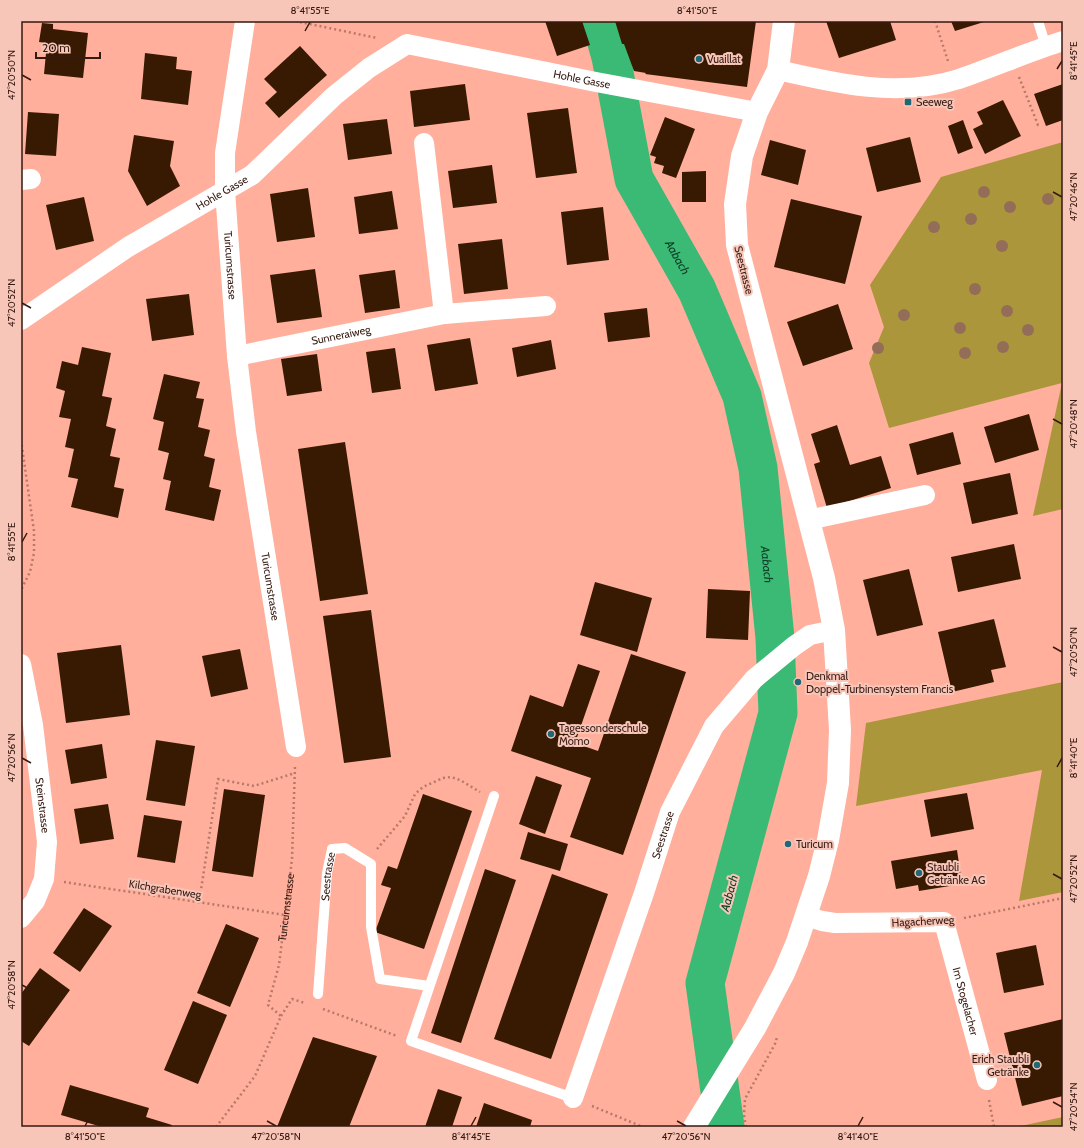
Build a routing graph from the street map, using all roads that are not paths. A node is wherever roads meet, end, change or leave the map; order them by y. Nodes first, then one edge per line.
1 (245, 21) edge
2 (784, 21) edge
3 (1038, 21) edge
4 (1055, 44) edge
5 (778, 70) junction
6 (757, 112) junction
7 (424, 143) dead end
8 (225, 191) junction
9 (546, 306) dead end
10 (444, 314) junction
11 (21, 320) edge
12 (237, 356) junction
13 (925, 495) dead end
14 (809, 520) junction
15 (834, 630) junction
16 (21, 664) edge
17 (296, 747) road end
18 (494, 796) road end
19 (806, 916) junction
20 (21, 918) edge
21 (944, 922) joint
22 (429, 986) junction
23 (318, 994) dead end
24 (987, 1080) road end
25 (573, 1098) joint
26 (694, 1127) edge

1 - 8 street, Turicumstrasse
2 - 5 street, Seestrasse
3 - 4 lane
4 - 5 street
5 - 6 street, Seestrasse
6 - 8 street, Hohle Gasse
6 - 14 street, Seestrasse
7 - 10 street
8 - 11 street, Hohle Gasse
8 - 12 street, Turicumstrasse
9 - 10 street, Sunneraiweg
10 - 12 street, Sunneraiweg
12 - 17 street, Turicumstrasse
13 - 14 street
14 - 15 street, Seestrasse
15 - 19 street, Seestrasse
15 - 25 street, Seestrasse
16 - 20 street, Steinstrasse
18 - 22 lane
19 - 21 street, Hagacherweg
19 - 26 street, Seestrasse
21 - 24 street, Im Stogelacher
22 - 23 lane, Seestrasse
22 - 25 lane

